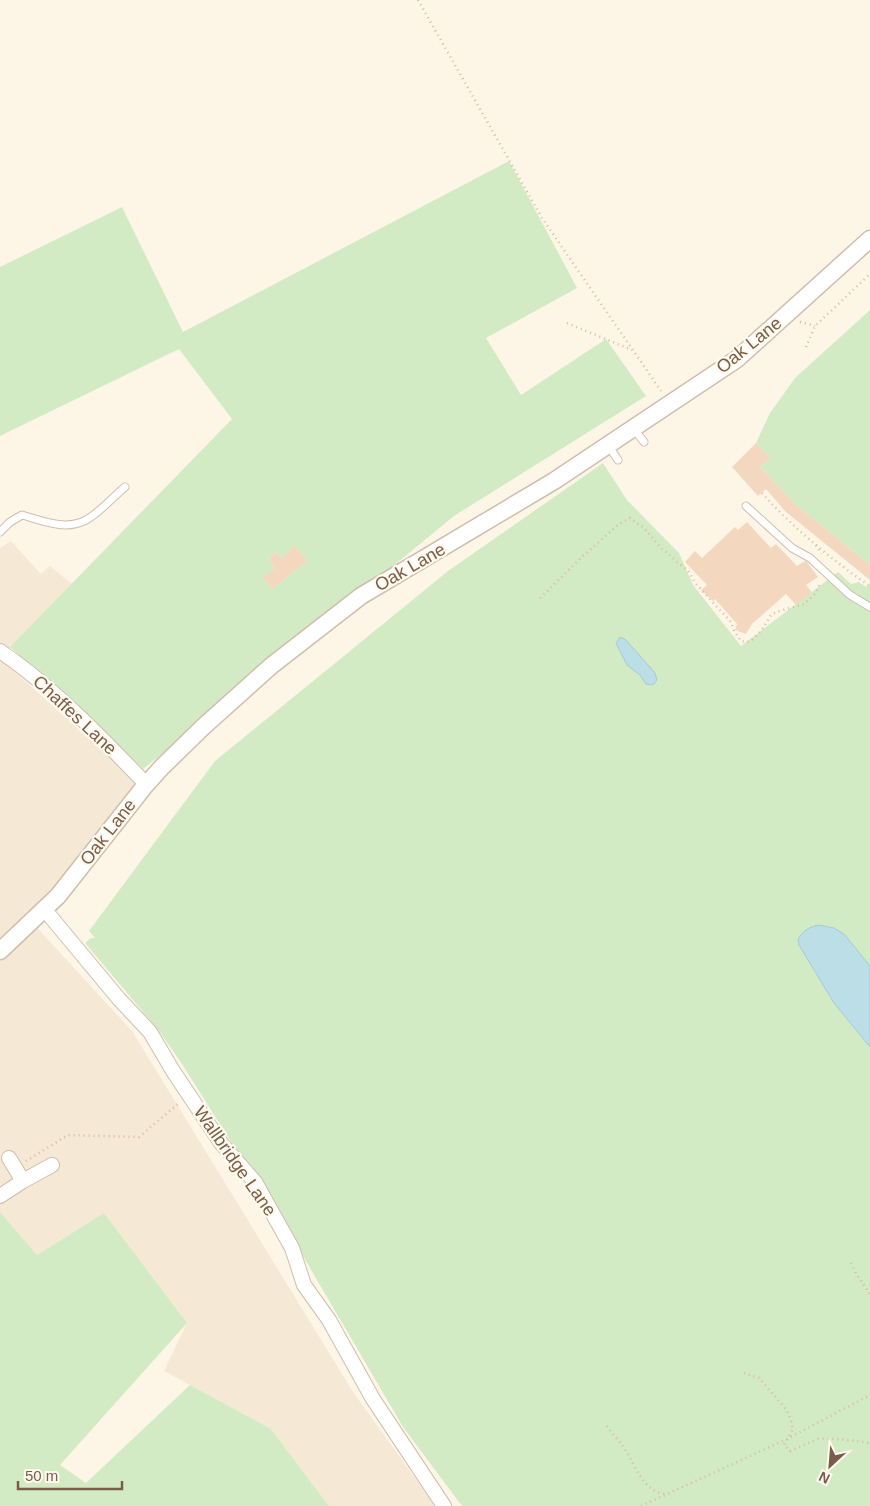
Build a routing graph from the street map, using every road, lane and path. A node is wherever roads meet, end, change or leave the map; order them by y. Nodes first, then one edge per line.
1 (418, 0) edge
2 (870, 239) edge
3 (870, 274) edge
4 (567, 323) dead end
5 (806, 347) dead end
6 (633, 350) junction
7 (670, 403) junction
8 (633, 428) junction
9 (644, 442) dead end
10 (607, 445) junction
11 (618, 460) dead end
12 (125, 487) dead end
13 (762, 493) dead end
14 (746, 506) dead end
15 (0, 532) edge
16 (822, 569) junction
17 (868, 585) dead end
18 (540, 598) dead end
19 (870, 607) edge
20 (0, 651) edge
21 (146, 784) junction
22 (45, 910) junction
23 (0, 951) edge
24 (189, 1094) junction
25 (12, 1163) joint
26 (52, 1165) dead end
27 (23, 1181) junction
28 (0, 1196) edge
29 (851, 1263) dead end
30 (870, 1294) edge
31 (744, 1372) dead end
32 (870, 1395) edge
33 (607, 1426) dead end
34 (785, 1440) junction
35 (870, 1443) edge
36 (666, 1494) junction
37 (444, 1506) edge
38 (641, 1506) edge

1 - 6 path
2 - 7 street, Oak Lane
3 - 5 path
4 - 6 path
6 - 7 path
7 - 8 street, Oak Lane
8 - 9 lane
8 - 10 street, Oak Lane
10 - 11 lane
10 - 21 street, Oak Lane
12 - 15 lane
13 - 17 path
14 - 16 lane
16 - 18 path
16 - 19 lane
20 - 21 street, Chaffes Lane
21 - 22 street, Oak Lane
22 - 23 street, Oak Lane
22 - 24 street, Wallbridge Lane
24 - 25 path
24 - 37 street, Wallbridge Lane
25 - 27 street
26 - 27 street
27 - 28 street
29 - 30 path
31 - 34 path
32 - 34 path
33 - 36 path
34 - 35 path
34 - 36 path
36 - 38 path

